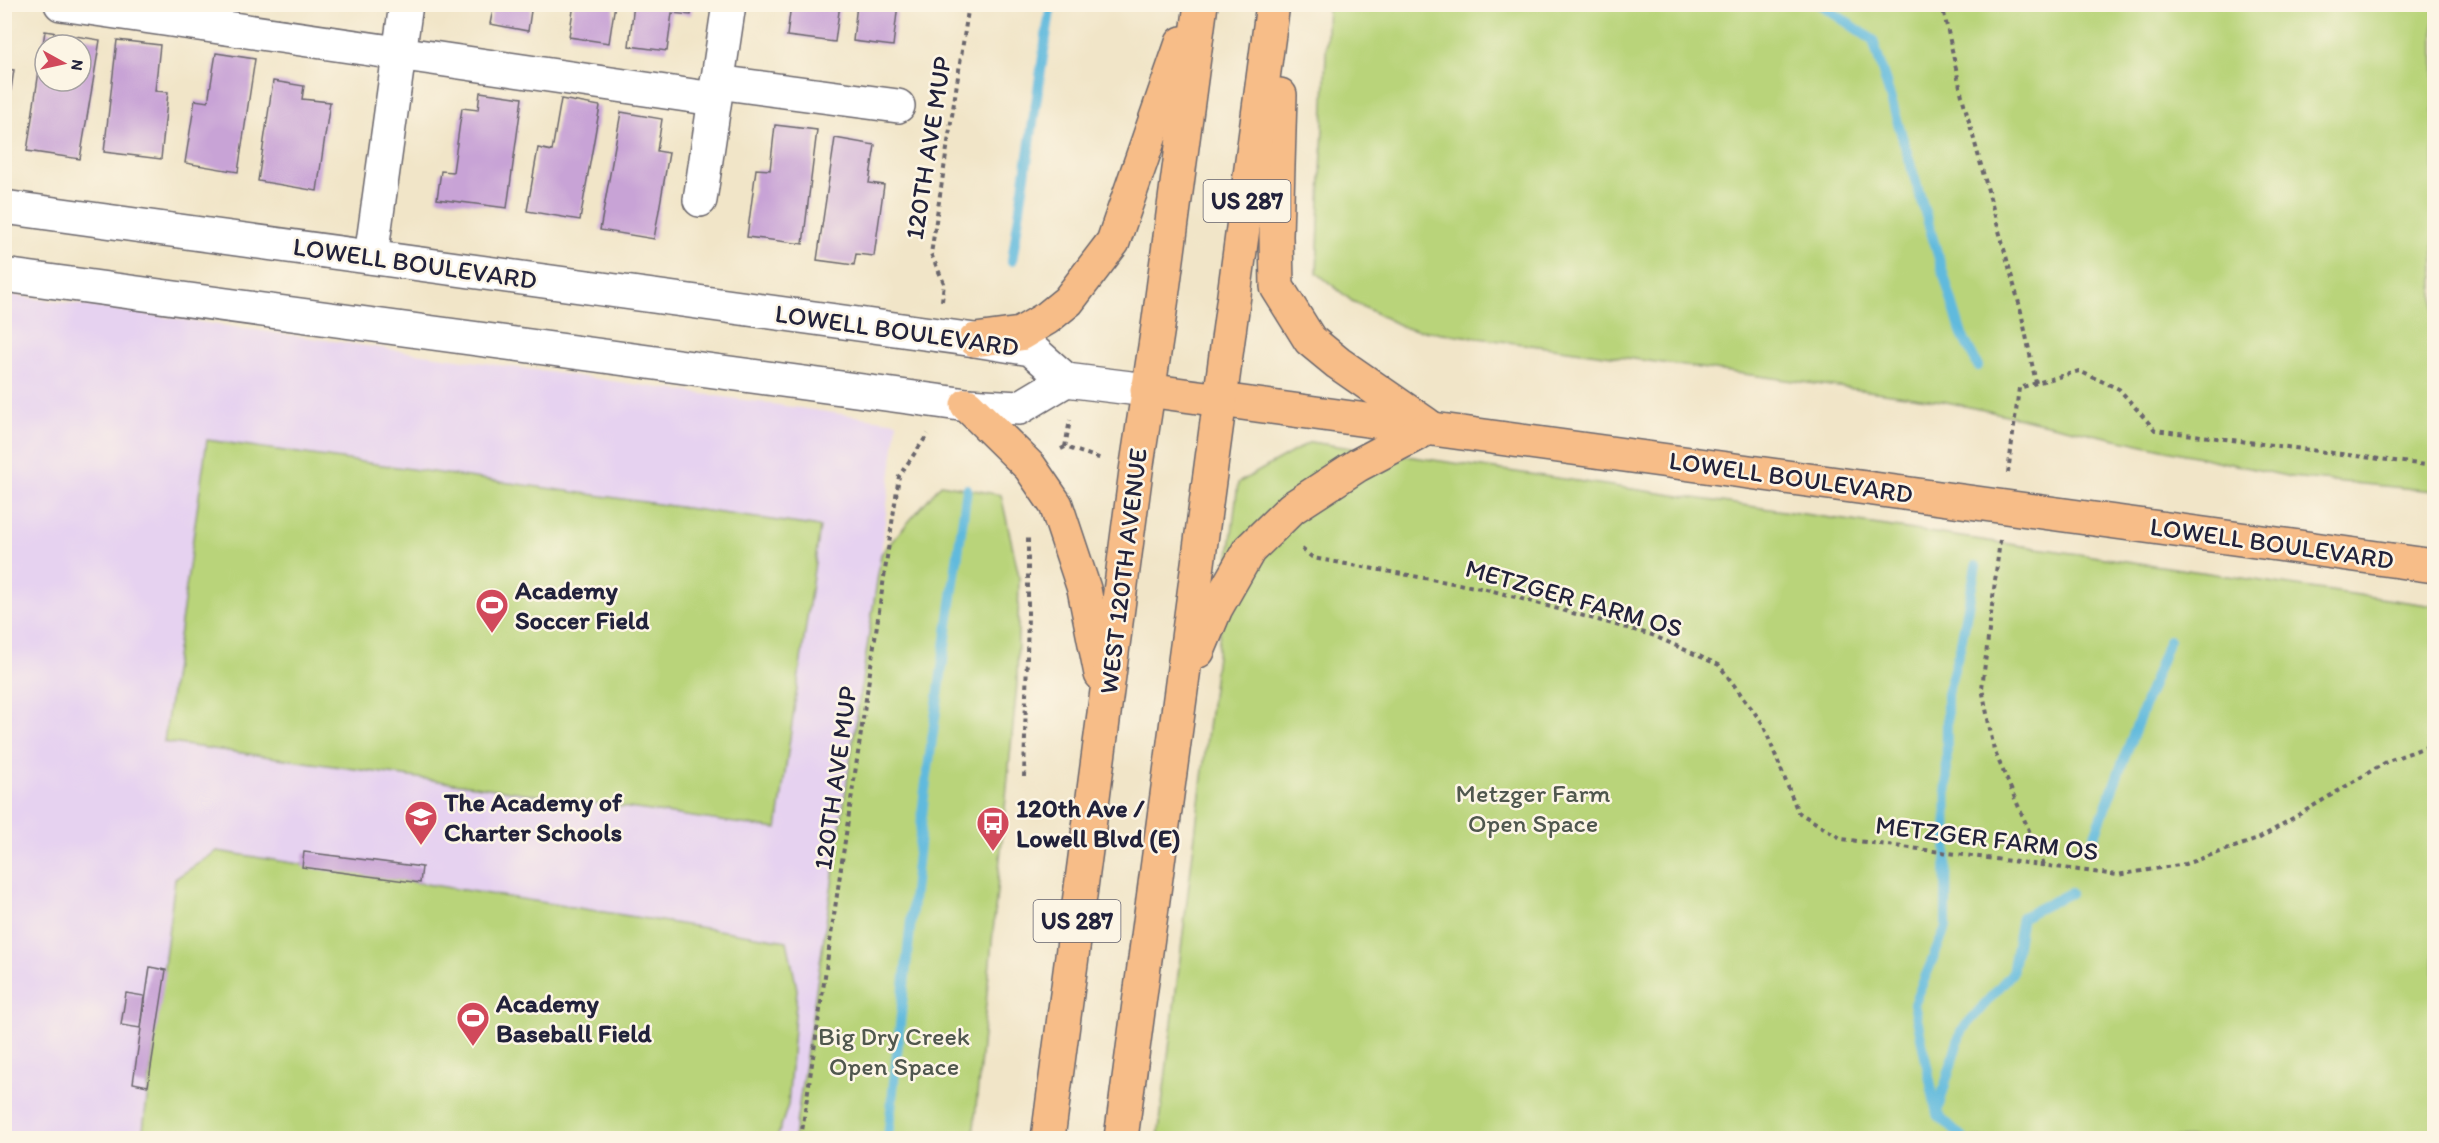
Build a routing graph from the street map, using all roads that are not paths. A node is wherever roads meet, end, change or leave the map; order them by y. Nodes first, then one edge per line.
1 (61, 4) edge
2 (406, 4) edge
3 (729, 4) edge
4 (1196, 4) edge
5 (1201, 4) edge
6 (1273, 4) edge
7 (1282, 4) edge
8 (399, 54) junction
9 (716, 90) junction
10 (898, 106) dead end
11 (700, 200) dead end
12 (4, 207) edge
13 (371, 257) junction
14 (4, 275) edge
15 (975, 340) junction
16 (1066, 380) junction
17 (1147, 390) junction
18 (1219, 398) junction
19 (967, 405) junction
20 (1430, 427) junction
21 (2434, 566) edge
22 (1181, 691) junction
23 (1106, 703) junction
24 (1048, 1138) edge
25 (1121, 1138) edge

1 - 8 street
2 - 8 street
3 - 9 street
4 - 15 main road
5 - 17 main road, WEST 120TH AVENUE / US 287
6 - 18 main road, US 287
7 - 20 main road
8 - 9 street
8 - 13 street
9 - 10 street
9 - 11 street
12 - 13 street, LOWELL BOULEVARD
13 - 15 street, LOWELL BOULEVARD
14 - 19 street
15 - 16 street, LOWELL BOULEVARD
16 - 17 street
16 - 19 street
17 - 18 main road, LOWELL BOULEVARD
17 - 23 main road, WEST 120TH AVENUE / US 287
18 - 20 main road, LOWELL BOULEVARD
18 - 22 main road, US 287
19 - 23 main road
20 - 21 main road, LOWELL BOULEVARD, bridge
20 - 22 main road
22 - 25 main road, US 287
23 - 24 main road, WEST 120TH AVENUE / US 287

